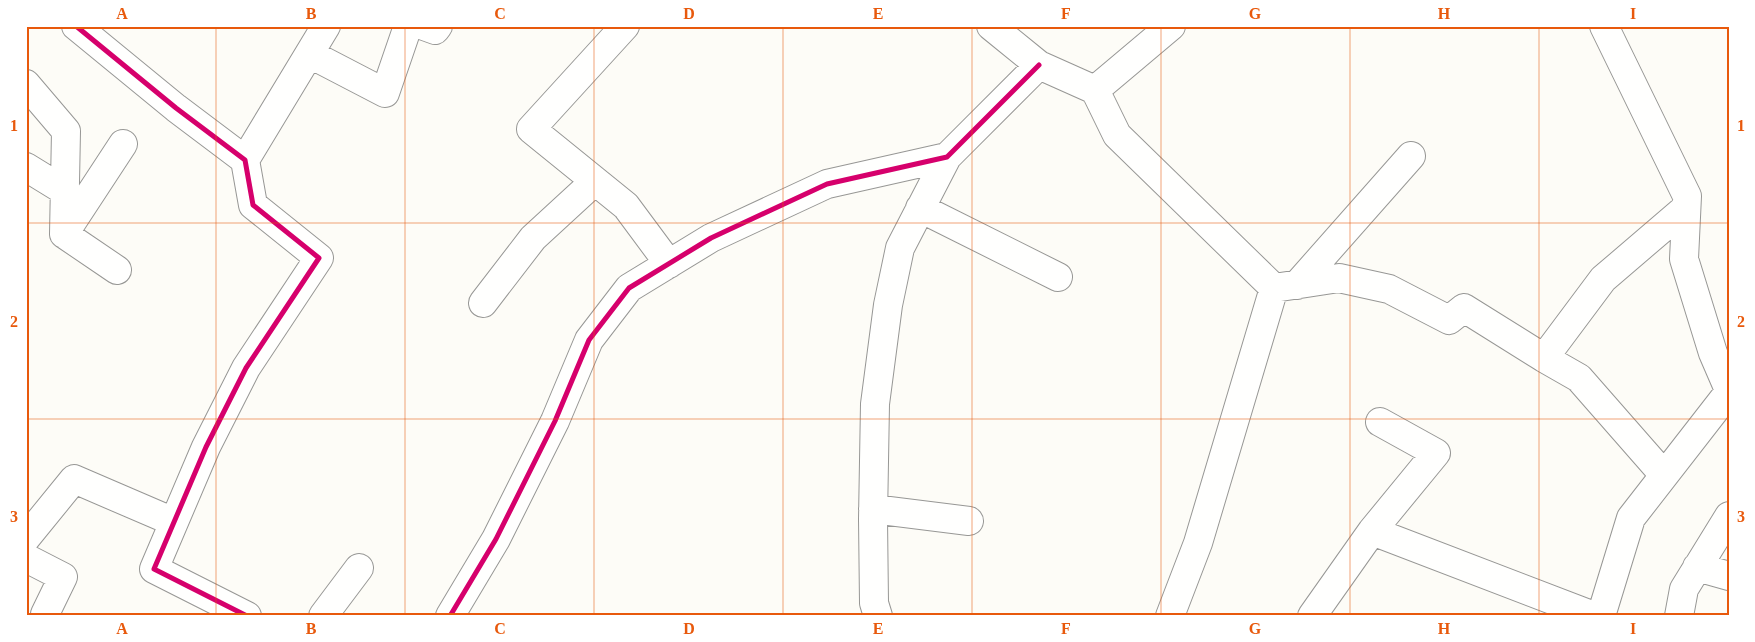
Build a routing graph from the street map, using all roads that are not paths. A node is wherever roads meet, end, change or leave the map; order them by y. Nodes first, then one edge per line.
1 (76, 26) edge
2 (326, 26) edge
3 (408, 26) edge
4 (424, 26) edge
5 (438, 26) edge
6 (625, 26) edge
7 (1604, 26) edge
8 (1169, 27) edge
9 (1006, 31) edge
10 (310, 54) junction
11 (1039, 65) junction
12 (26, 84) edge
13 (1096, 90) junction
14 (123, 144) dead end
15 (1411, 156) dead end
16 (947, 157) junction
17 (246, 160) junction
18 (26, 167) edge
19 (595, 181) junction
20 (65, 191) junction
21 (920, 208) junction
22 (1686, 208) junction
23 (64, 234) junction
24 (670, 264) junction
25 (117, 270) dead end
26 (1058, 277) dead end
27 (1286, 286) junction
28 (483, 303) dead end
29 (1544, 358) junction
30 (1729, 391) edge
31 (1380, 422) dead end
32 (1664, 476) junction
33 (873, 509) junction
34 (1729, 516) edge
35 (968, 521) dead end
36 (174, 522) junction
37 (1372, 531) junction
38 (26, 538) edge
39 (26, 558) edge
40 (1697, 567) junction
41 (359, 568) dead end
42 (1729, 576) edge
43 (48, 616) edge
44 (246, 616) edge
45 (322, 616) edge
46 (450, 616) edge
47 (878, 616) edge
48 (1170, 616) edge
49 (1312, 616) edge
50 (1594, 616) edge
51 (1601, 616) edge
52 (1679, 616) edge

1 - 17 street
2 - 10 street
3 - 10 street
4 - 5 street
6 - 19 street
7 - 22 street
8 - 13 street
9 - 11 street
10 - 17 street
11 - 13 street
11 - 16 street
12 - 20 street
13 - 27 street
14 - 23 street
15 - 27 street
16 - 21 street
16 - 24 street
17 - 36 street
18 - 20 street
19 - 24 street
19 - 28 street
20 - 23 street
21 - 26 street
21 - 33 street
22 - 29 street
22 - 30 street
23 - 25 street
24 - 46 street
27 - 29 street
27 - 48 street
29 - 32 street
30 - 32 street
31 - 37 street
32 - 51 street
33 - 35 street
33 - 47 street
34 - 40 street
36 - 38 street
36 - 44 street
37 - 49 street
37 - 50 street
39 - 43 street
40 - 42 street
40 - 52 street
41 - 45 street

